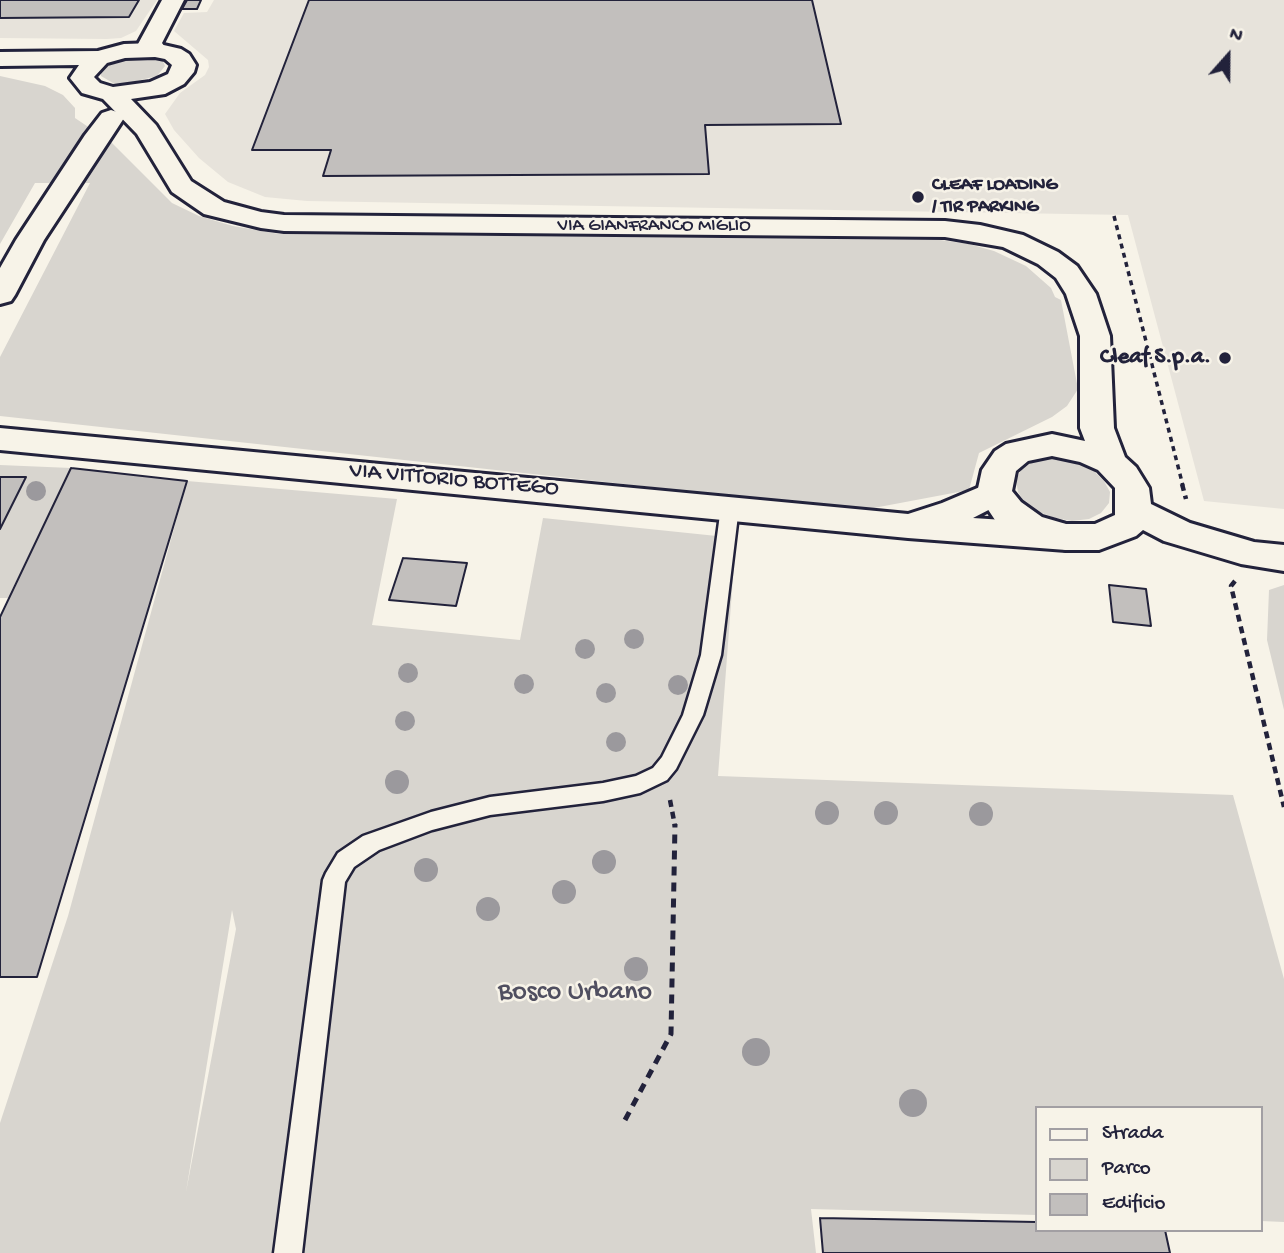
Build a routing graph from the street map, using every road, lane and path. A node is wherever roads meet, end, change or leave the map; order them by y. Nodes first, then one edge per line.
1 (173, 0) edge
2 (155, 50) junction
3 (99, 58) junction
4 (7, 59) edge
5 (86, 84) junction
6 (156, 89) junction
7 (111, 106) junction
8 (147, 130) junction
9 (1114, 216) dead end
10 (0, 295) edge
11 (1094, 391) junction
12 (0, 439) edge
13 (1052, 444) junction
14 (1110, 462) junction
15 (994, 493) junction
16 (1187, 502) dead end
17 (730, 507) junction
18 (1134, 510) junction
19 (908, 526) junction
20 (1083, 537) junction
21 (1256, 554) edge
22 (660, 774) junction
23 (1284, 807) edge
24 (625, 1119) dead end
25 (288, 1253) edge

1 - 2 street
2 - 3 street
2 - 6 street
3 - 4 street
3 - 5 street
4 - 5 street
5 - 7 street
6 - 7 street
6 - 8 street
7 - 8 street, VIA GIANFRANCO MIGLIO
7 - 10 street
8 - 11 street, VIA GIANFRANCO MIGLIO
9 - 16 path
11 - 13 street, VIA GIANFRANCO MIGLIO
11 - 14 street, VIA GIANFRANCO MIGLIO
12 - 17 street, VIA VITTORIO BOTTEGO
13 - 14 street
13 - 15 street
14 - 18 street
15 - 19 street, VIA VITTORIO BOTTEGO
15 - 20 street
17 - 19 street, VIA VITTORIO BOTTEGO
17 - 22 lane
18 - 20 street
18 - 21 street
19 - 20 street, VIA VITTORIO BOTTEGO
20 - 21 street
21 - 23 path
22 - 24 path
22 - 25 lane

